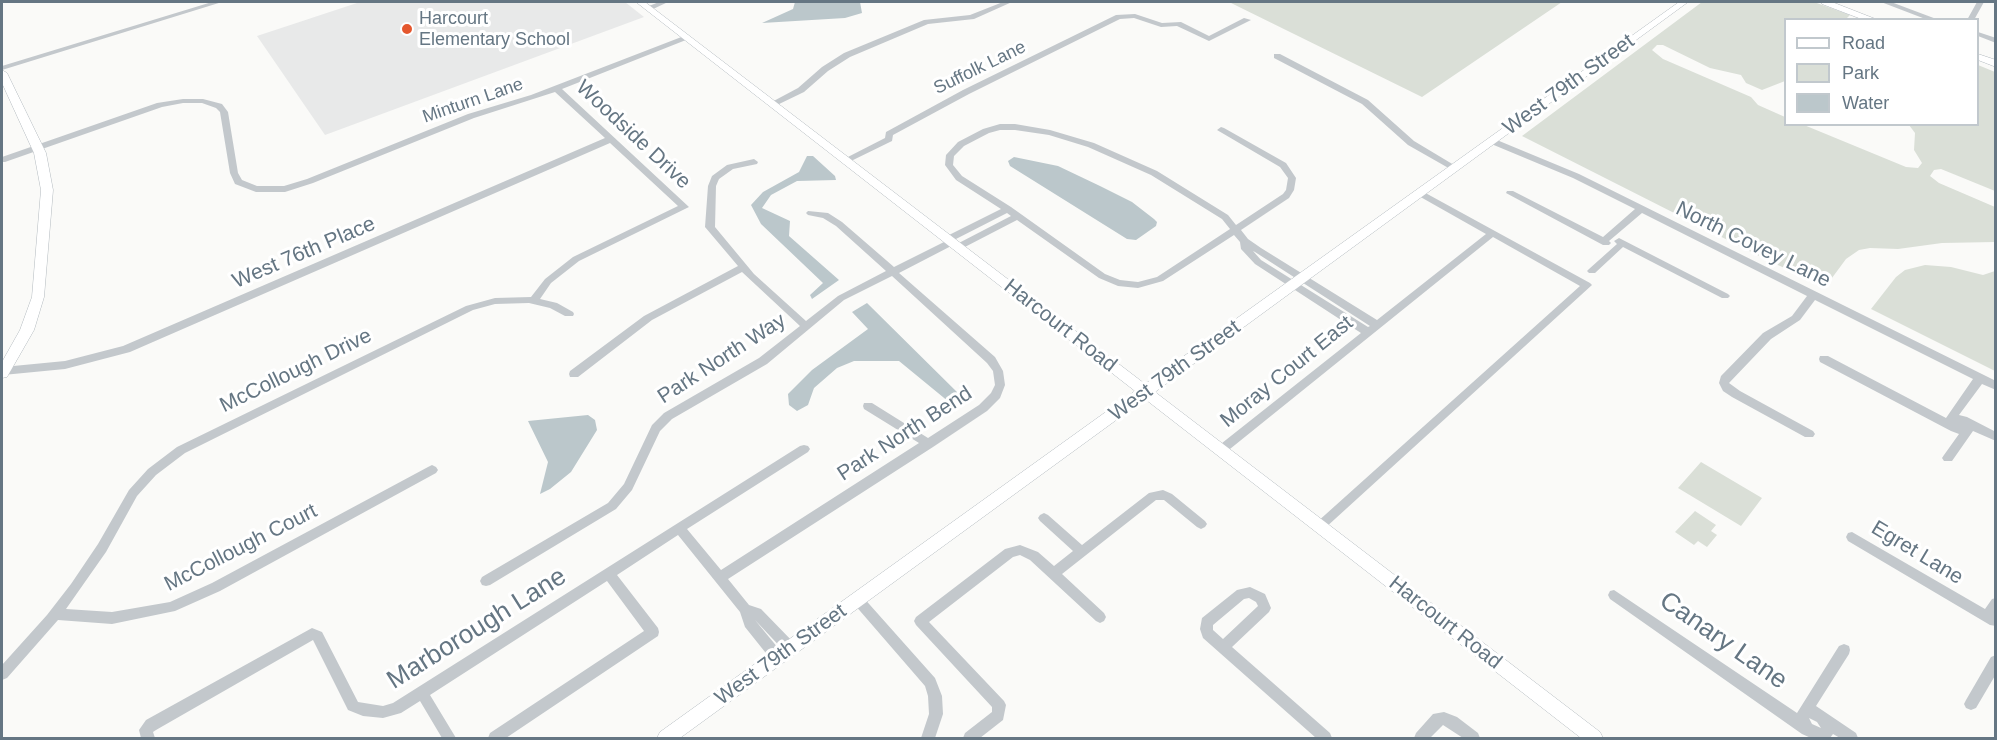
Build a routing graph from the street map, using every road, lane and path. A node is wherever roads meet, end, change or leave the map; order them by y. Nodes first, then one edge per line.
1 (218, 2) edge
2 (664, 2) edge
3 (990, 2) edge
4 (1007, 2) edge
5 (1684, 2) edge
6 (1825, 2) edge
7 (1885, 2) edge
8 (1980, 2) edge
9 (198, 4) edge
10 (644, 5) edge
11 (1869, 18) edge
12 (1930, 18) edge
13 (1971, 18) edge
14 (1247, 20) dead end
15 (1979, 35) edge
16 (687, 38) junction
17 (1995, 41) edge
18 (1277, 56) dead end
19 (1979, 58) edge
20 (1995, 64) edge
21 (2, 68) edge
22 (2, 73) edge
23 (557, 89) junction
24 (772, 104) junction
25 (1221, 130) dead end
26 (611, 139) junction
27 (1492, 141) junction
28 (37, 148) junction
29 (843, 158) junction
30 (2, 160) edge
31 (754, 162) dead end
32 (1455, 168) junction
33 (1420, 193) junction
34 (1509, 193) dead end
35 (1008, 209) junction
36 (1641, 209) junction
37 (811, 213) dead end
38 (1018, 216) junction
39 (1235, 230) junction
40 (1493, 234) junction
41 (1606, 241) junction
42 (953, 243) junction
43 (1619, 244) junction
44 (744, 267) junction
45 (891, 271) junction
46 (1592, 271) dead end
47 (1298, 281) junction
48 (1813, 295) junction
49 (1725, 296) dead end
50 (534, 300) junction
51 (569, 314) dead end
52 (806, 326) junction
53 (1372, 328) junction
54 (1824, 359) dead end
55 (2, 372) edge
56 (574, 374) dead end
57 (1980, 378) junction
58 (1995, 386) edge
59 (1146, 392) junction
60 (868, 406) dead end
61 (1952, 422) junction
62 (1966, 426) junction
63 (1809, 434) dead end
64 (1995, 437) edge
65 (929, 444) junction
66 (804, 449) dead end
67 (1221, 450) junction
68 (1948, 458) dead end
69 (432, 470) dead end
70 (1044, 518) dead end
71 (1201, 524) dead end
72 (1320, 526) junction
73 (680, 530) junction
74 (1852, 537) dead end
75 (1082, 552) junction
76 (1053, 573) junction
77 (610, 574) junction
78 (719, 578) junction
79 (486, 581) dead end
80 (1614, 595) dead end
81 (858, 600) junction
82 (1994, 613) edge
83 (56, 614) junction
84 (1100, 617) dead end
85 (1223, 647) junction
86 (1844, 650) dead end
87 (784, 653) junction
88 (1995, 661) edge
89 (2, 674) edge
90 (422, 693) junction
91 (1971, 704) dead end
92 (1803, 720) junction
93 (1824, 731) edge
94 (446, 737) edge
95 (147, 738) edge
96 (495, 738) edge
97 (666, 738) edge
98 (928, 738) edge
99 (970, 738) edge
100 (1325, 738) edge
101 (1422, 738) edge
102 (1473, 738) edge
103 (1594, 738) edge
104 (1851, 738) edge

1 - 9 street
2 - 10 street
3 - 4 street
4 - 24 street
5 - 27 street, West 79th Street
6 - 11 street
7 - 12 street
8 - 13 street
9 - 21 street
10 - 16 street, Harcourt Road
14 - 29 street, Suffolk Lane
15 - 17 street
16 - 23 street, Minturn Lane
16 - 24 street, Harcourt Road
18 - 32 street
19 - 20 street
22 - 28 street
23 - 26 street, Woodside Drive
23 - 28 street, Minturn Lane
24 - 29 street, Harcourt Road
25 - 39 street
26 - 50 street, Woodside Drive
26 - 55 street, West 76th Place
27 - 32 street, West 79th Street
27 - 36 street, North Covey Lane
28 - 30 street
28 - 55 street
29 - 42 street, Harcourt Road
31 - 44 street
32 - 33 street, West 79th Street
33 - 40 street
33 - 47 street, West 79th Street
34 - 41 street
35 - 38 street
35 - 39 street
35 - 42 street
36 - 41 street
36 - 48 street, North Covey Lane
37 - 45 street
38 - 39 street
38 - 42 street
39 - 47 street
40 - 53 street, Moray Court East
40 - 72 street
41 - 43 street
42 - 45 street, Park North Way
42 - 59 street, Harcourt Road
43 - 46 street
43 - 49 street
44 - 52 street
44 - 56 street
45 - 52 street, Park North Way
45 - 65 street, Park North Bend
47 - 53 street
47 - 59 street, West 79th Street
48 - 57 street, North Covey Lane
48 - 63 street
50 - 51 street
50 - 83 street, McCollough Drive
52 - 79 street, Park North Way
53 - 67 street, Moray Court East
54 - 61 street
57 - 58 street, North Covey Lane
57 - 61 street
59 - 67 street, Harcourt Road
59 - 81 street, West 79th Street
60 - 65 street
61 - 62 street
62 - 64 street
62 - 68 street
65 - 78 street, Park North Bend
66 - 73 street, Marborough Lane
67 - 72 street, Harcourt Road
69 - 83 street, McCollough Court
70 - 75 street
71 - 75 street
72 - 103 street, Harcourt Road
73 - 77 street, Marborough Lane
73 - 78 street
74 - 82 street, Egret Lane
75 - 76 street
76 - 84 street
76 - 99 street
77 - 90 street, Marborough Lane
77 - 96 street
78 - 87 street
80 - 92 street, Canary Lane
81 - 87 street, West 79th Street
81 - 98 street
83 - 89 street, McCollough Drive
85 - 85 street
85 - 100 street
86 - 92 street
87 - 97 street, West 79th Street
88 - 91 street
90 - 94 street
90 - 95 street, Marborough Lane
92 - 93 street, Canary Lane
93 - 104 street, Canary Lane
101 - 102 street

